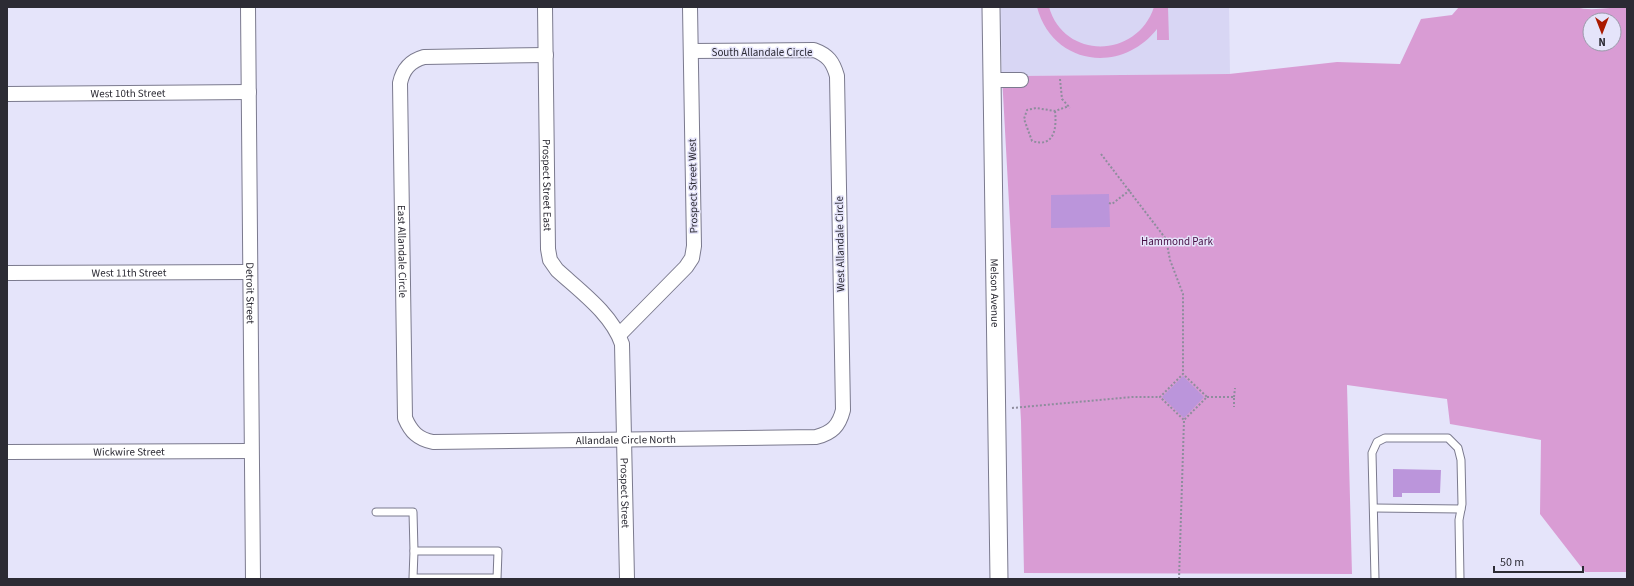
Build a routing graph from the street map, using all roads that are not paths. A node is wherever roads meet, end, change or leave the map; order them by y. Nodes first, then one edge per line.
1 (248, 7) edge
2 (545, 7) edge
3 (690, 7) edge
4 (990, 7) edge
5 (691, 52) junction
6 (546, 55) junction
7 (830, 59) joint
8 (992, 80) junction
9 (1021, 80) dead end
10 (248, 92) junction
11 (7, 94) edge
12 (250, 272) junction
13 (7, 273) edge
14 (619, 335) junction
15 (835, 428) joint
16 (416, 435) joint
17 (624, 439) junction
18 (7, 452) edge
19 (251, 452) junction
20 (1374, 508) junction
21 (1461, 509) junction
22 (376, 512) dead end
23 (414, 551) junction
24 (253, 579) edge
25 (497, 579) edge
26 (627, 579) edge
27 (999, 579) edge
28 (1375, 579) edge
29 (1460, 579) edge

1 - 10 street, Detroit Street
2 - 6 street, Prospect Street East
3 - 5 street, Prospect Street West
4 - 8 street, Melson Avenue
5 - 7 street, South Allandale Circle
5 - 14 street, Prospect Street West
6 - 14 street, Prospect Street East
6 - 16 street, East Allandale Circle
7 - 15 street, West Allandale Circle
8 - 9 street
8 - 27 street, Melson Avenue
10 - 11 street, West 10th Street
10 - 12 street, Detroit Street
12 - 13 street, West 11th Street
12 - 19 street, Detroit Street
14 - 17 street, Prospect Street
15 - 17 street, Allandale Circle North
16 - 17 street, Allandale Circle North
17 - 26 street, Prospect Street
18 - 19 street, Wickwire Street
19 - 24 street, Detroit Street
20 - 21 lane
20 - 21 lane
20 - 28 lane
21 - 29 lane
22 - 23 lane
23 - 25 lane
23 - 25 lane

